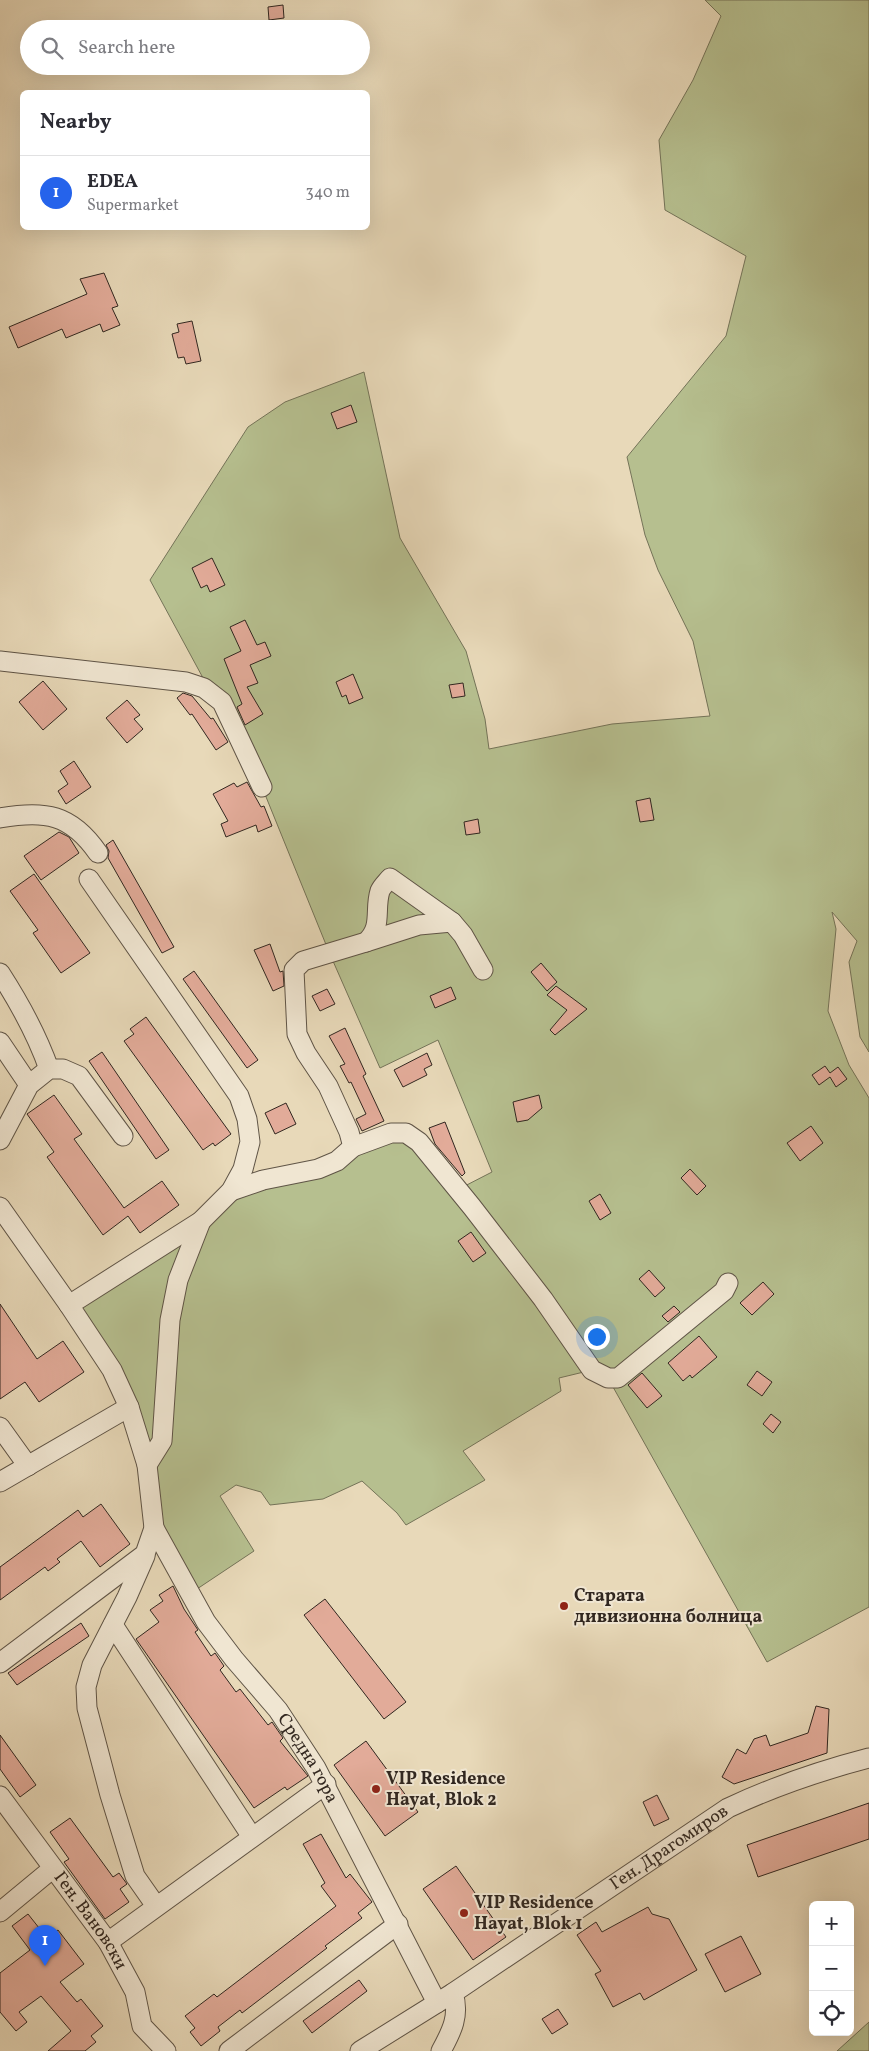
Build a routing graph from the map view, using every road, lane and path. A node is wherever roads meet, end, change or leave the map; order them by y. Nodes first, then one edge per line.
1 (0, 661) edge
2 (262, 787) dead end
3 (0, 818) edge
4 (98, 853) dead end
5 (89, 879) dead end
6 (452, 922) junction
7 (366, 942) junction
8 (483, 970) dead end
9 (0, 973) edge
10 (0, 1042) edge
11 (49, 1068) junction
12 (29, 1084) junction
13 (123, 1136) dead end
14 (0, 1140) edge
15 (353, 1147) junction
16 (231, 1192) junction
17 (0, 1207) edge
18 (201, 1221) junction
19 (728, 1283) dead end
20 (69, 1305) junction
21 (129, 1407) junction
22 (0, 1427) edge
23 (147, 1465) junction
24 (28, 1466) junction
25 (0, 1482) edge
26 (154, 1528) junction
27 (145, 1554) junction
28 (113, 1624) junction
29 (0, 1664) edge
30 (869, 1758) edge
31 (326, 1784) junction
32 (0, 1796) edge
33 (252, 1837) junction
34 (52, 1869) junction
35 (156, 1906) junction
36 (0, 1912) edge
37 (398, 1924) junction
38 (108, 1942) junction
39 (453, 1992) junction
40 (437, 2003) junction
41 (166, 2051) edge
42 (229, 2051) edge
43 (360, 2051) edge
44 (441, 2051) edge

1 - 2 street
3 - 4 street
5 - 16 street
6 - 7 street
6 - 7 street
6 - 8 street
7 - 15 street
9 - 11 street
10 - 12 street
11 - 12 street
11 - 13 street
12 - 14 street
15 - 16 street
15 - 19 street
16 - 18 street
17 - 20 street
18 - 20 street
18 - 23 street
20 - 21 street
21 - 23 street
21 - 24 street
22 - 24 street
23 - 26 street
24 - 25 street
26 - 27 street
26 - 31 street, Средна гора
27 - 28 street
27 - 29 street
28 - 33 street
28 - 35 street
30 - 39 street, Ген. Драгомиров
31 - 33 street
31 - 37 street, Средна гора
32 - 34 street, Ген. Вановски
33 - 35 street
34 - 36 street
34 - 38 street, Ген. Вановски
35 - 38 street
37 - 40 street, Средна гора
37 - 42 street
38 - 41 street, Ген. Вановски
39 - 40 street, Ген. Драгомиров
39 - 44 street
40 - 43 street, Ген. Драгомиров

